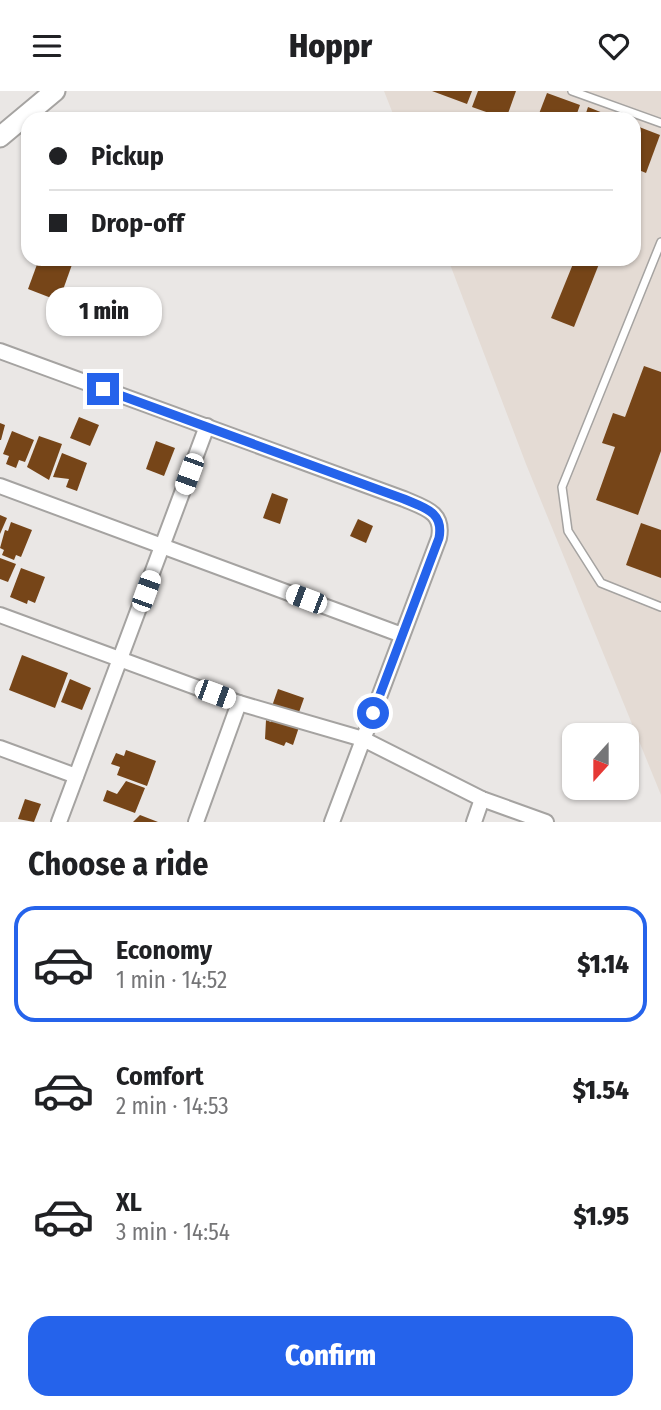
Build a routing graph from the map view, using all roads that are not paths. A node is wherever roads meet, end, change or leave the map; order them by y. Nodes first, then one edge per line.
1 (55, 91) edge
2 (572, 91) edge
3 (30, 112) edge
4 (630, 112) edge
5 (641, 116) edge
6 (21, 119) edge
7 (661, 123) edge
8 (0, 137) edge
9 (661, 242) edge
10 (0, 351) edge
11 (207, 426) junction
12 (0, 486) edge
13 (163, 546) junction
14 (661, 607) edge
15 (0, 615) edge
16 (402, 635) junction
17 (120, 659) junction
18 (239, 703) junction
19 (363, 739) junction
20 (0, 748) edge
21 (76, 776) junction
22 (482, 799) junction
23 (59, 822) edge
24 (196, 822) edge
25 (332, 822) edge
26 (474, 822) edge
27 (546, 822) edge

1 - 3 main road
2 - 4 lane
5 - 7 lane
6 - 8 main road
9 - 14 lane
10 - 11 street
11 - 13 street
11 - 16 street
12 - 13 street
13 - 16 street
13 - 17 street
15 - 17 street
16 - 19 street
17 - 18 street
17 - 21 street
18 - 19 street
18 - 24 street
19 - 22 street
19 - 25 street
20 - 21 street
21 - 23 street
22 - 26 street
22 - 27 street

